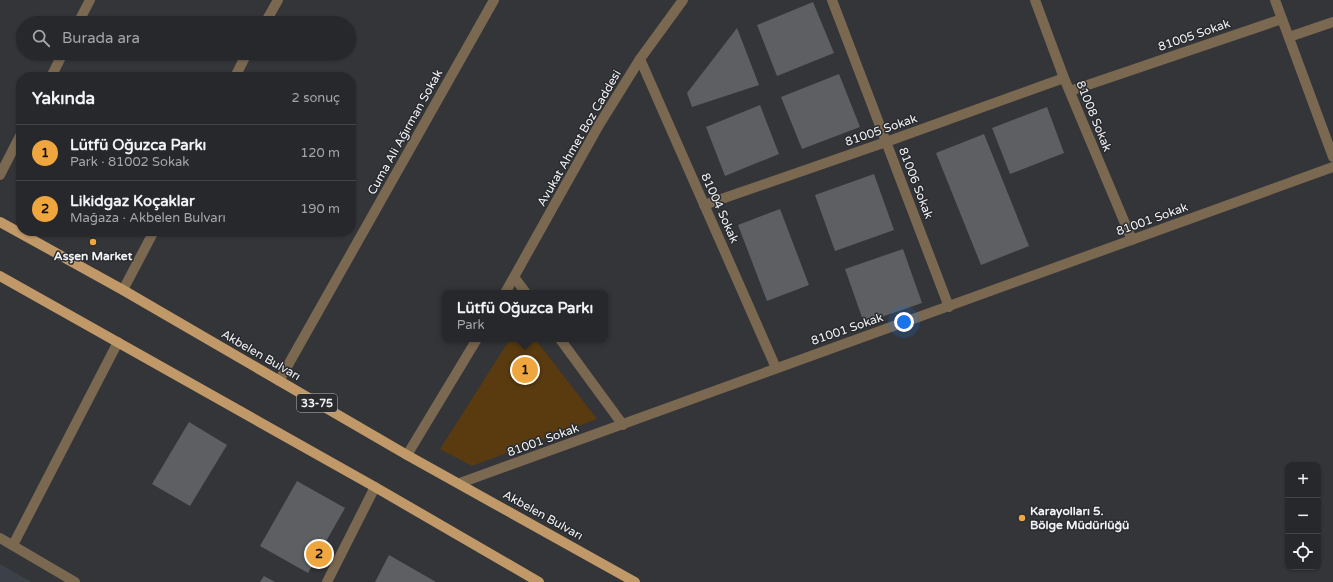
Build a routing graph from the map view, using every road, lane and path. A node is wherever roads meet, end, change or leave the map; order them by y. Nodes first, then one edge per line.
1 (90, 0) edge
2 (278, 0) edge
3 (494, 0) edge
4 (683, 0) edge
5 (832, 0) edge
6 (1035, 0) edge
7 (1275, 0) edge
8 (82, 16) edge
9 (269, 16) edge
10 (1282, 19) junction
11 (1333, 22) edge
12 (1289, 37) junction
13 (640, 59) junction
14 (59, 60) edge
15 (244, 60) edge
16 (53, 72) edge
17 (238, 72) edge
18 (1064, 78) junction
19 (1070, 90) junction
20 (886, 142) junction
21 (16, 144) edge
22 (1333, 157) edge
23 (1333, 166) edge
24 (0, 175) edge
25 (704, 205) junction
26 (0, 222) edge
27 (16, 231) edge
28 (25, 236) edge
29 (151, 236) edge
30 (1132, 240) junction
31 (0, 276) edge
32 (514, 277) junction
33 (123, 290) junction
34 (507, 290) edge
35 (524, 290) edge
36 (949, 307) junction
37 (118, 342) junction
38 (475, 342) edge
39 (562, 342) edge
40 (776, 368) junction
41 (279, 381) junction
42 (623, 425) junction
43 (408, 455) junction
44 (460, 483) junction
45 (375, 487) junction
46 (0, 538) edge
47 (13, 545) junction
48 (75, 582) edge
49 (327, 582) edge
50 (539, 582) edge
51 (635, 582) edge

1 - 8 street
2 - 9 street
3 - 41 street, Cuma Ali Ağırman Sokak
4 - 13 street, Avukat Ahmet Boz Caddesi
5 - 20 street, 81006 Sokak
6 - 18 street, 81008 Sokak
7 - 10 street
10 - 12 street
10 - 19 street, 81005 Sokak
11 - 12 street
12 - 22 street
13 - 25 street, 81004 Sokak
13 - 32 street, Avukat Ahmet Boz Caddesi
14 - 16 street
15 - 17 street
18 - 19 street, 81008 Sokak
18 - 20 street, 81005 Sokak
19 - 30 street, 81008 Sokak
20 - 25 street, 81005 Sokak
20 - 36 street, 81006 Sokak
21 - 24 street
23 - 30 street, 81001 Sokak
25 - 40 street, 81004 Sokak
26 - 27 main road, Akbelen Bulvarı / 33-75
28 - 33 main road, Akbelen Bulvarı / 33-75
29 - 33 street
30 - 36 street, 81001 Sokak
31 - 37 main road
32 - 34 street, Avukat Ahmet Boz Caddesi
32 - 35 street
33 - 41 main road, Akbelen Bulvarı / 33-75
36 - 40 street, 81001 Sokak
37 - 45 main road
37 - 47 street
38 - 43 street
39 - 42 street
40 - 42 street, 81001 Sokak
41 - 43 main road, Akbelen Bulvarı / 33-75
42 - 44 street, 81001 Sokak
43 - 44 main road, Akbelen Bulvarı / 33-75
44 - 51 main road, Akbelen Bulvarı / 33-75
45 - 49 street
45 - 50 main road
46 - 47 street
47 - 48 street

